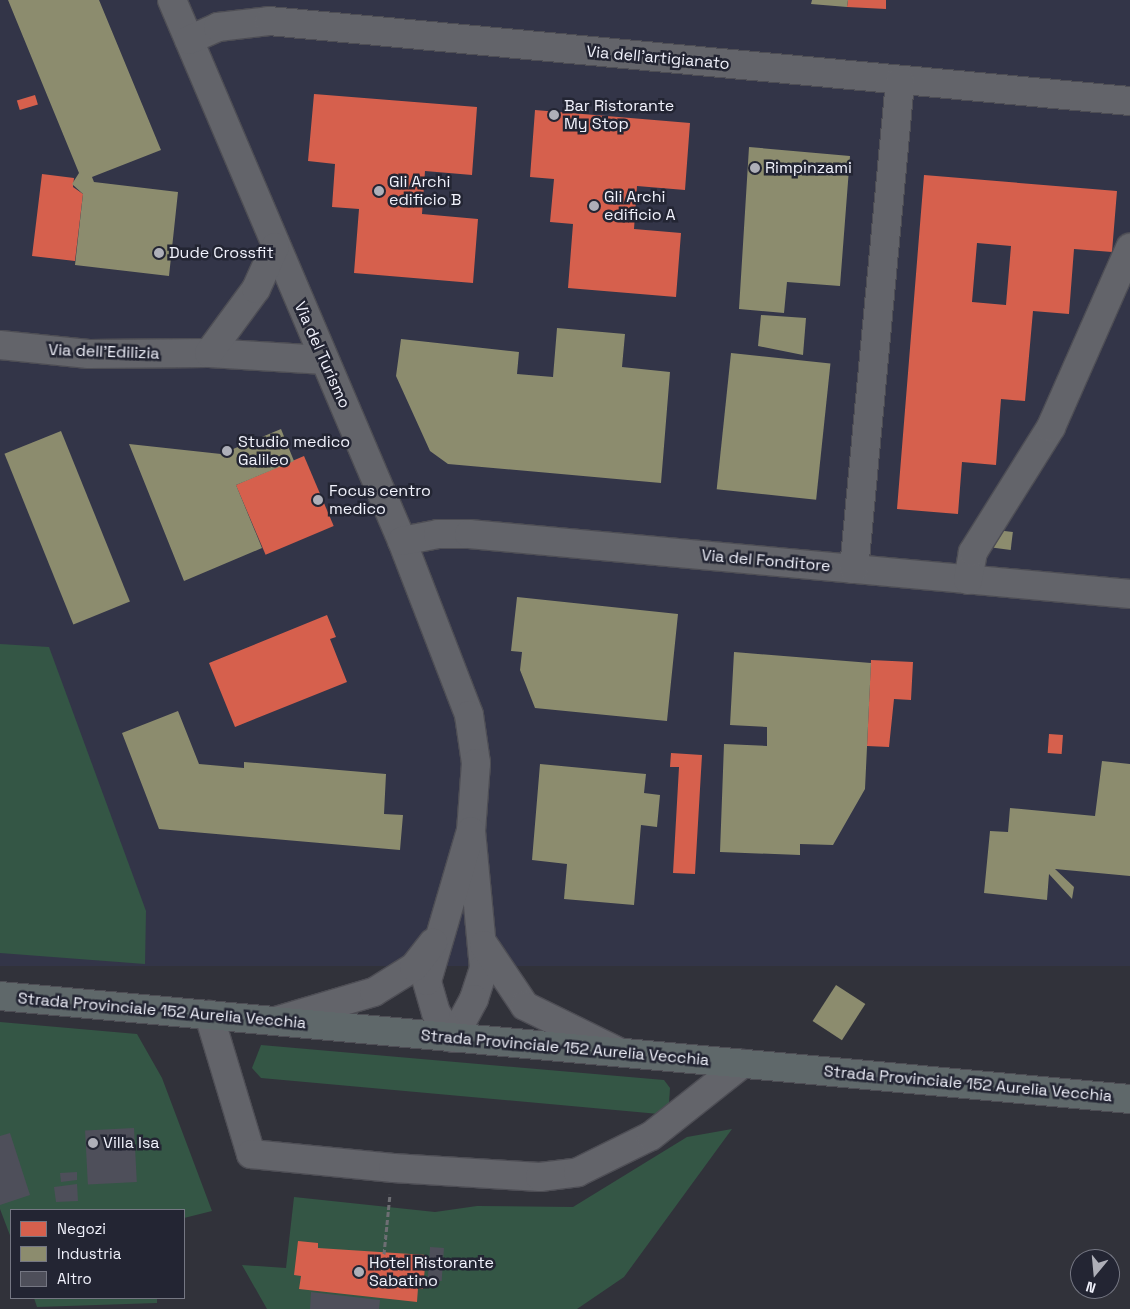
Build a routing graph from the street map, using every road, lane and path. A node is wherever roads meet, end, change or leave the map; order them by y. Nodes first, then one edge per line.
1 (172, 0) edge
2 (189, 40) junction
3 (900, 80) junction
4 (1130, 101) edge
5 (275, 247) junction
6 (1130, 248) edge
7 (0, 345) edge
8 (209, 353) junction
9 (325, 360) junction
10 (402, 541) junction
11 (854, 569) junction
12 (968, 580) junction
13 (1130, 594) edge
14 (471, 831) junction
15 (435, 940) junction
16 (483, 944) junction
17 (0, 996) edge
18 (209, 1015) junction
19 (275, 1021) junction
20 (453, 1038) junction
21 (624, 1053) junction
22 (742, 1064) junction
23 (1130, 1099) edge
24 (393, 1168) junction
25 (384, 1254) dead end

1 - 2 street, Via del Turismo
2 - 3 street, Via dell'artigianato
2 - 5 street, Via del Turismo
3 - 4 street, Via dell'artigianato
3 - 11 street
5 - 8 street
5 - 9 street, Via del Turismo
6 - 12 street
7 - 8 street, Via dell'Edilizia
8 - 9 street, Via dell'Edilizia
9 - 10 street, Via del Turismo
10 - 11 street, Via del Fonditore
10 - 14 street, Via del Turismo
11 - 12 street, Via del Fonditore
12 - 13 street, Via del Fonditore
14 - 15 street, Via del Turismo
14 - 16 street, Via del Turismo
15 - 19 street, Via del Turismo
15 - 20 street, Via del Turismo
16 - 20 street, Via del Turismo
16 - 21 street, Via del Turismo
17 - 18 main road, Strada Provinciale 152 Aurelia Vecchia
18 - 19 main road, Strada Provinciale 152 Aurelia Vecchia
18 - 24 street
19 - 20 main road, Strada Provinciale 152 Aurelia Vecchia
20 - 21 main road, Strada Provinciale 152 Aurelia Vecchia
21 - 22 main road, Strada Provinciale 152 Aurelia Vecchia
22 - 23 main road, Strada Provinciale 152 Aurelia Vecchia
22 - 24 street
24 - 25 path

